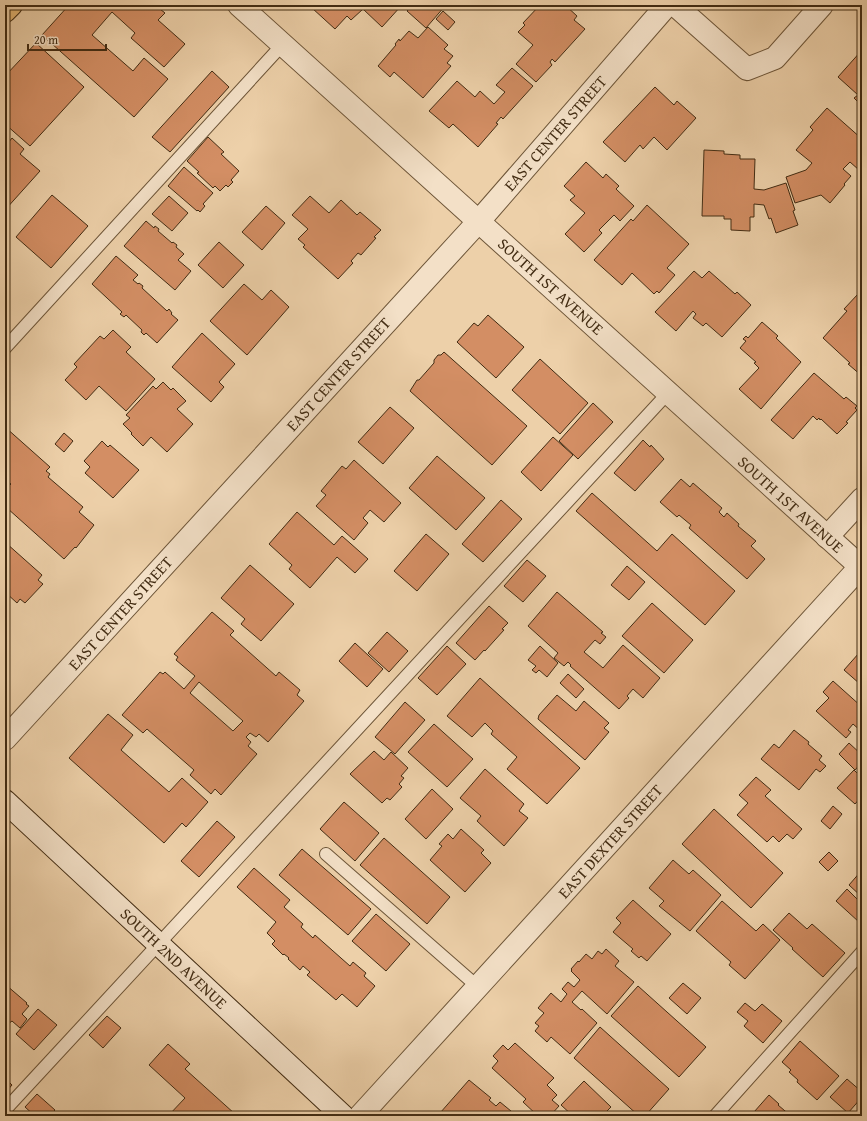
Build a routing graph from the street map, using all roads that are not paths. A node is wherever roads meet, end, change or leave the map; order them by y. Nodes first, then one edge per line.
1 (10, 5) edge
2 (239, 5) edge
3 (667, 5) edge
4 (676, 5) edge
5 (822, 5) edge
6 (5, 11) edge
7 (283, 44) junction
8 (478, 221) junction
9 (5, 348) edge
10 (668, 393) junction
11 (862, 499) edge
12 (827, 537) junction
13 (861, 567) edge
14 (5, 739) edge
15 (5, 801) edge
16 (326, 854) dead end
17 (158, 943) junction
18 (862, 952) edge
19 (478, 987) junction
20 (5, 1110) edge
21 (343, 1116) edge
22 (360, 1116) edge
23 (715, 1116) edge

1 - 6 main road
2 - 7 street, SOUTH 1ST AVENUE
3 - 8 street, EAST CENTER STREET
4 - 5 street
7 - 8 street, SOUTH 1ST AVENUE
7 - 9 lane
8 - 10 street, SOUTH 1ST AVENUE
8 - 14 street, EAST CENTER STREET
10 - 12 street, SOUTH 1ST AVENUE
10 - 17 lane
11 - 12 street
12 - 13 street, SOUTH 1ST AVENUE
13 - 19 street, EAST DEXTER STREET
15 - 17 street, SOUTH 2ND AVENUE
16 - 19 lane
17 - 20 lane
17 - 21 street, SOUTH 2ND AVENUE
18 - 23 lane
19 - 22 street, EAST DEXTER STREET

